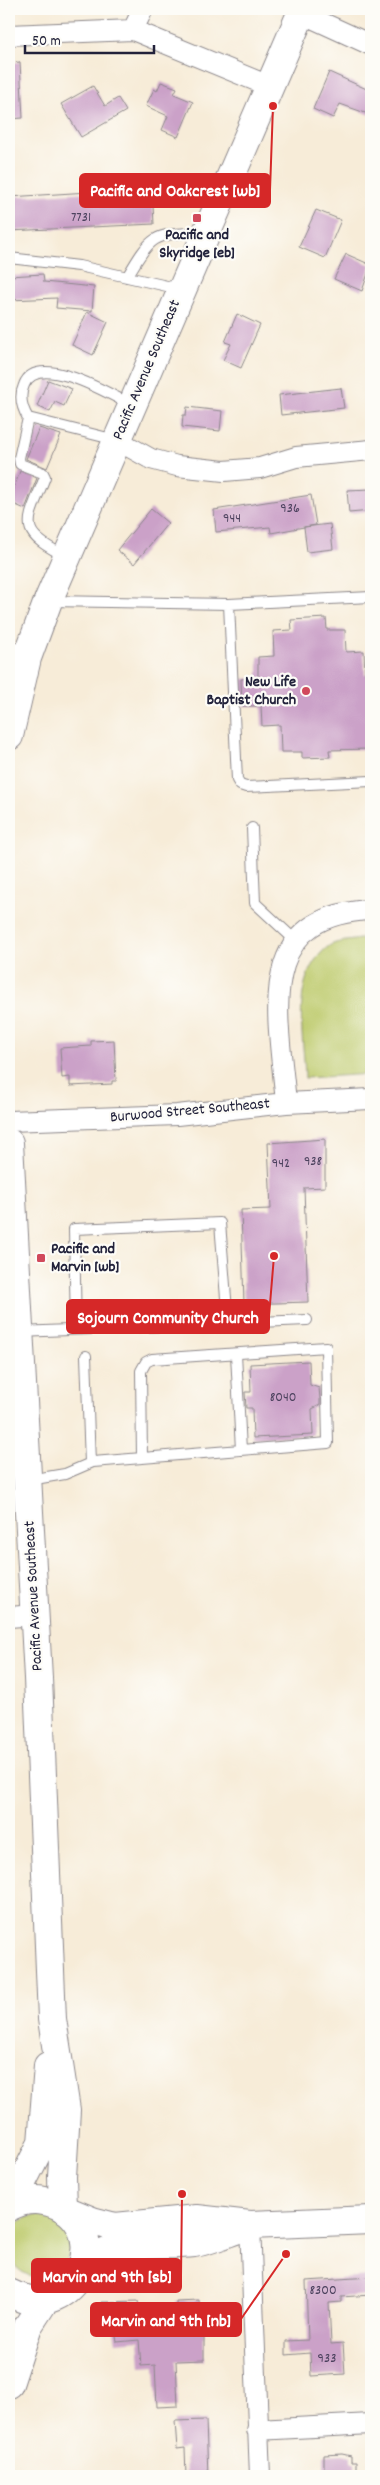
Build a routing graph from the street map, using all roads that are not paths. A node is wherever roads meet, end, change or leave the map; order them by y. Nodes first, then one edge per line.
1 (142, 9) edge
2 (302, 11) edge
3 (133, 30) junction
4 (9, 35) edge
5 (371, 45) edge
6 (270, 86) junction
7 (206, 232) junction
8 (9, 258) edge
9 (127, 277) junction
10 (181, 289) junction
11 (132, 405) junction
12 (28, 418) junction
13 (117, 440) junction
14 (371, 450) edge
15 (68, 557) junction
16 (371, 597) edge
17 (48, 602) junction
18 (229, 604) junction
19 (18, 654) edge
20 (9, 736) edge
21 (371, 781) edge
22 (252, 828) dead end
23 (371, 910) edge
24 (296, 941) junction
25 (371, 1099) edge
26 (286, 1102) junction
27 (9, 1121) edge
28 (9, 1143) edge
29 (11, 1211) edge
30 (307, 1320) dead end
31 (228, 1323) junction
32 (76, 1329) junction
33 (20, 1332) junction
34 (236, 1354) junction
35 (86, 1356) dead end
36 (241, 1450) junction
37 (142, 1458) junction
38 (90, 1463) junction
39 (28, 1480) junction
40 (22, 1616) edge
41 (52, 2019) junction
42 (9, 2206) edge
43 (67, 2210) junction
44 (371, 2220) edge
45 (250, 2225) junction
46 (80, 2274) junction
47 (9, 2293) edge
48 (45, 2300) junction
49 (9, 2384) edge
50 (371, 2424) edge
51 (257, 2430) junction
52 (260, 2476) edge

1 - 3 street
2 - 5 street
2 - 6 main road, Pacific Avenue Southeast
3 - 4 street
3 - 6 street
6 - 7 main road, Pacific Avenue Southeast
7 - 9 lane
7 - 10 main road, Pacific Avenue Southeast
8 - 9 lane
9 - 10 lane
10 - 11 main road, Pacific Avenue Southeast
11 - 12 lane
11 - 13 main road, Pacific Avenue Southeast
12 - 13 lane
12 - 15 lane
13 - 14 street
13 - 15 main road, Pacific Avenue Southeast
15 - 17 main road, Pacific Avenue Southeast
16 - 18 lane
17 - 18 lane
17 - 19 main road, Pacific Avenue Southeast
18 - 21 lane
19 - 20 main road, Pacific Avenue Southeast
22 - 24 lane
23 - 24 street
24 - 26 street
25 - 26 street, Burwood Street Southeast
26 - 27 street, Burwood Street Southeast
28 - 29 main road, Pacific Avenue Southeast
29 - 33 main road, Pacific Avenue Southeast
30 - 31 lane
31 - 32 lane
31 - 32 lane
32 - 33 lane
33 - 39 main road, Pacific Avenue Southeast
34 - 36 lane
34 - 36 lane
34 - 37 lane
35 - 38 lane
36 - 37 lane
37 - 38 lane
38 - 39 lane
39 - 40 main road, Pacific Avenue Southeast
40 - 41 main road, Pacific Avenue Southeast
41 - 42 main road, Pacific Avenue Southeast
41 - 43 main road, Pacific Avenue Southeast
42 - 43 main road
43 - 45 main road
43 - 46 main road
44 - 45 main road
45 - 46 main road
45 - 51 street
46 - 48 main road
47 - 48 main road
48 - 49 main road
50 - 51 street
51 - 52 street

